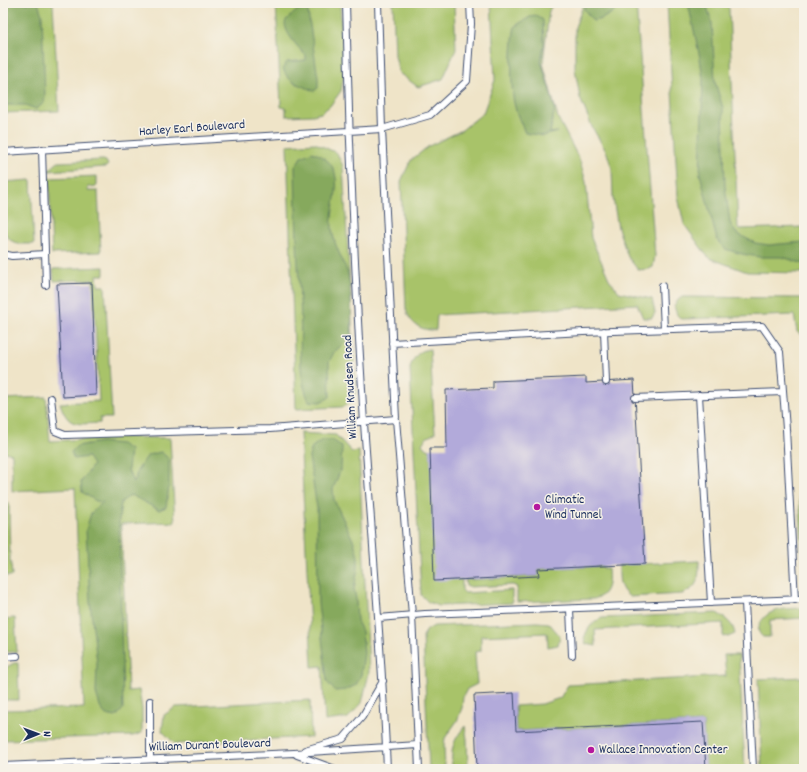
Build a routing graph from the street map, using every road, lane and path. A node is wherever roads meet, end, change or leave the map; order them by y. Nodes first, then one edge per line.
1 (346, 3) edge
2 (378, 3) edge
3 (470, 3) edge
4 (382, 130) junction
5 (349, 131) junction
6 (42, 149) junction
7 (3, 152) edge
8 (3, 254) edge
9 (45, 254) junction
10 (46, 285) dead end
11 (662, 286) dead end
12 (664, 329) junction
13 (604, 332) junction
14 (392, 343) junction
15 (606, 382) dead end
16 (783, 392) junction
17 (699, 395) junction
18 (51, 398) dead end
19 (635, 398) dead end
20 (396, 419) junction
21 (364, 422) junction
22 (804, 599) edge
23 (795, 600) junction
24 (745, 602) junction
25 (711, 603) junction
26 (570, 609) junction
27 (412, 615) junction
28 (379, 618) junction
29 (17, 656) dead end
30 (572, 656) dead end
31 (3, 657) edge
32 (384, 680) junction
33 (150, 701) dead end
34 (418, 745) junction
35 (386, 748) junction
36 (294, 753) junction
37 (150, 759) junction
38 (3, 766) edge
39 (45, 767) edge
40 (335, 769) edge
41 (387, 769) edge
42 (419, 769) edge
43 (753, 769) edge

1 - 5 lane, William Knudsen Road
2 - 4 lane
3 - 4 lane, Harley Earl Boulevard
4 - 5 lane, Harley Earl Boulevard
4 - 14 lane
5 - 6 lane, Harley Earl Boulevard
5 - 21 lane, William Knudsen Road
6 - 7 lane, Harley Earl Boulevard
6 - 9 lane
8 - 9 lane
9 - 10 lane
11 - 12 lane
12 - 13 lane
12 - 16 lane
13 - 14 lane
13 - 15 lane
14 - 20 lane
16 - 17 lane
16 - 23 lane
17 - 19 lane
17 - 25 lane
18 - 21 lane
20 - 21 lane
20 - 27 lane
21 - 28 lane, William Knudsen Road
22 - 23 lane
23 - 24 lane
24 - 25 lane
24 - 43 lane
25 - 26 lane
26 - 27 lane
26 - 30 lane
27 - 28 lane
27 - 34 lane
28 - 32 lane, William Knudsen Road
29 - 31 lane
32 - 35 lane, William Knudsen Road
32 - 36 lane
33 - 37 lane
34 - 35 lane, William Durant Boulevard
34 - 42 lane
35 - 36 lane, William Durant Boulevard
35 - 41 lane, William Knudsen Road
36 - 37 lane, William Durant Boulevard
36 - 40 lane
37 - 39 lane, William Durant Boulevard
38 - 39 lane, William Durant Boulevard

